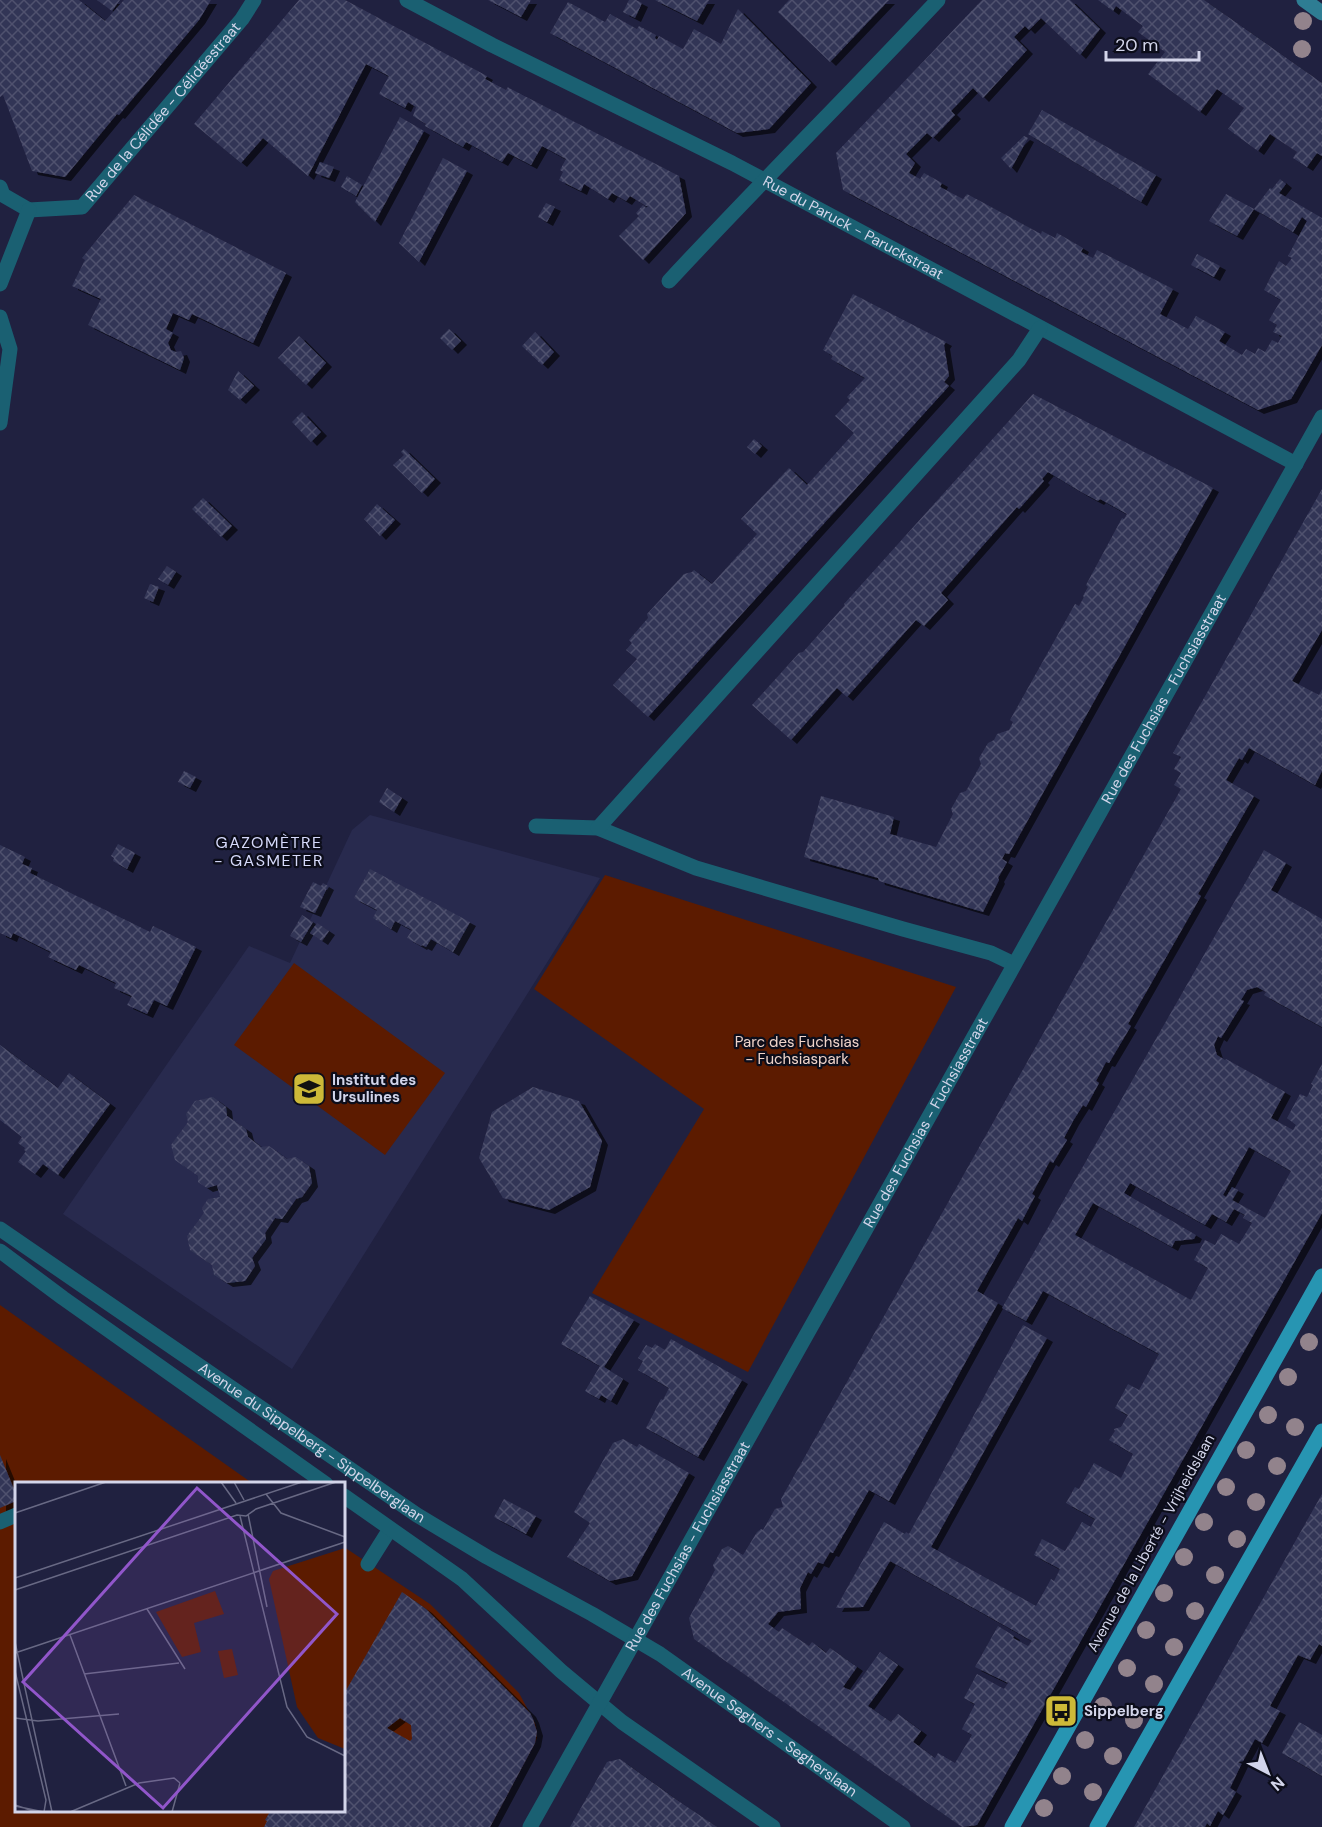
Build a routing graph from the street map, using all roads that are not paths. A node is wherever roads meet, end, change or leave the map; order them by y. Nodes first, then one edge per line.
1 (254, 0) edge
2 (407, 0) edge
3 (938, 0) edge
4 (1304, 0) edge
5 (1322, 13) edge
6 (765, 181) junction
7 (0, 187) edge
8 (29, 210) junction
9 (669, 281) dead end
10 (0, 284) edge
11 (0, 317) edge
12 (1040, 328) junction
13 (1322, 417) edge
14 (0, 423) edge
15 (1296, 464) junction
16 (536, 826) dead end
17 (598, 828) junction
18 (1014, 964) junction
19 (0, 1229) edge
20 (0, 1251) edge
21 (1322, 1276) edge
22 (1322, 1431) edge
23 (323, 1482) edge
24 (345, 1497) edge
25 (15, 1515) edge
26 (0, 1522) edge
27 (390, 1529) junction
28 (368, 1564) dead end
29 (635, 1639) junction
30 (599, 1704) junction
31 (530, 1827) edge
32 (773, 1827) edge
33 (903, 1827) edge
34 (1012, 1827) edge
35 (1097, 1827) edge

1 - 8 street, Rue de la Célidée - Célidéestraat
2 - 6 street, Rue du Paruck - Paruckstraat
3 - 6 street
4 - 5 street
6 - 9 street
6 - 12 street, Rue du Paruck - Paruckstraat
7 - 8 street
8 - 10 street
11 - 14 street
12 - 15 street, Rue du Paruck - Paruckstraat
12 - 17 street
13 - 15 street, Rue des Fuchsias - Fuchsiasstraat
15 - 18 street, Rue des Fuchsias - Fuchsiasstraat
16 - 17 street
17 - 18 street
18 - 29 street, Rue des Fuchsias - Fuchsiasstraat
19 - 29 street, Avenue du Sippelberg - Sippelberglaan
20 - 23 street, Avenue du Sippelberg - Sippelberglaan
21 - 34 main road, Avenue de la Liberté - Vrijheidslaan
22 - 35 main road
24 - 27 street, Avenue du Sippelberg - Sippelberglaan
25 - 26 street
27 - 28 street
27 - 30 street, Avenue du Sippelberg - Sippelberglaan
29 - 30 street, Rue des Fuchsias - Fuchsiasstraat
29 - 33 street, Avenue Seghers - Segherslaan
30 - 31 street, Rue des Fuchsias - Fuchsiasstraat
30 - 32 street

